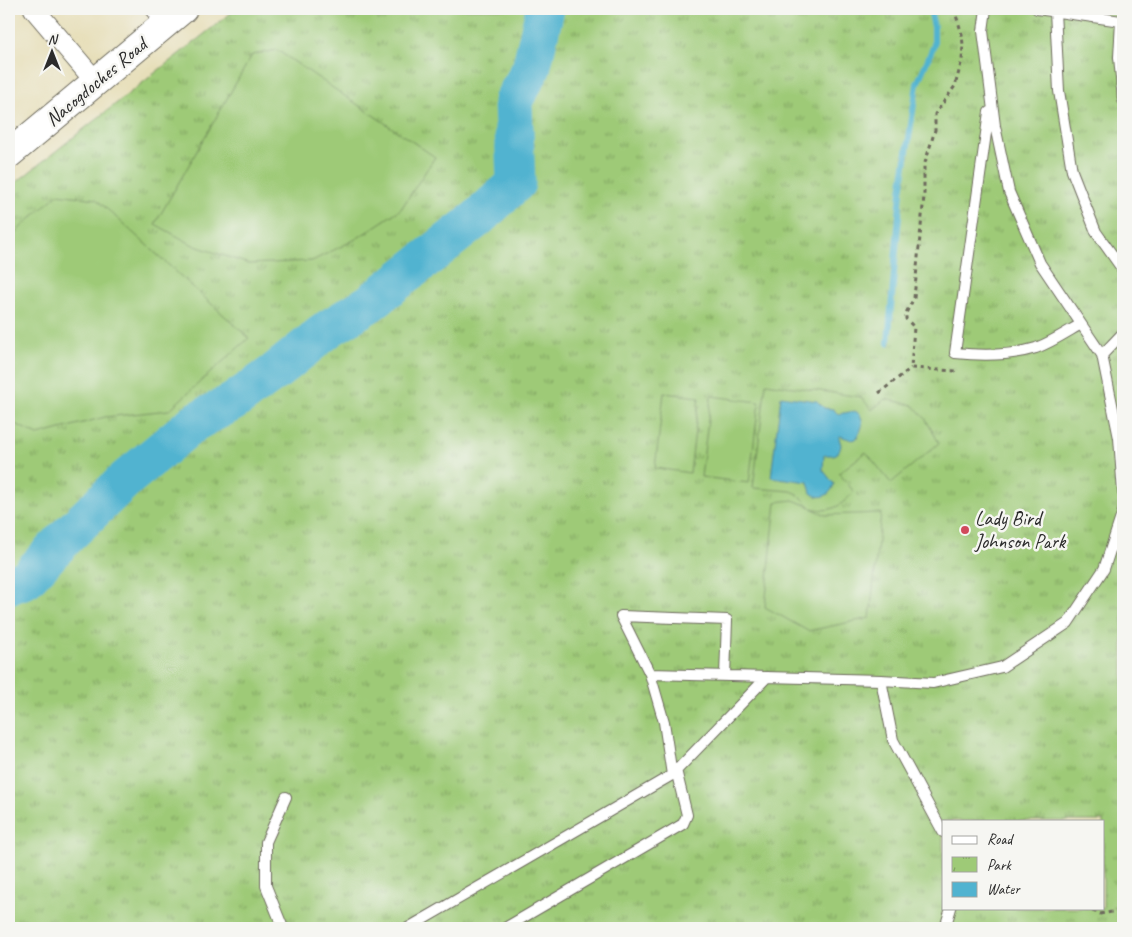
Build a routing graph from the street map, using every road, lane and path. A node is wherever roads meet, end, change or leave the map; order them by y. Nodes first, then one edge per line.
1 (34, 9) edge
2 (986, 9) edge
3 (1037, 9) edge
4 (1056, 12) junction
5 (165, 14) edge
6 (96, 82) junction
7 (991, 99) junction
8 (1123, 100) edge
9 (9, 154) edge
10 (1123, 270) edge
11 (1082, 324) junction
12 (1123, 333) edge
13 (1102, 355) junction
14 (911, 368) dead end
15 (879, 392) dead end
16 (1123, 493) edge
17 (1123, 511) edge
18 (650, 674) junction
19 (725, 676) junction
20 (767, 677) junction
21 (881, 680) junction
22 (674, 773) junction
23 (286, 797) dead end
24 (942, 830) edge
25 (950, 910) edge
26 (1090, 910) edge
27 (1123, 910) edge
28 (283, 928) edge
29 (408, 928) edge
30 (505, 928) edge
31 (945, 928) edge

1 - 6 street
2 - 7 lane
3 - 4 lane
4 - 8 lane
4 - 10 lane
5 - 6 main road, Nacogdoches Road
6 - 9 main road, Nacogdoches Road
7 - 11 lane
7 - 11 lane
11 - 13 lane
12 - 13 lane
13 - 16 lane
14 - 15 path
17 - 21 lane
18 - 19 lane
18 - 19 lane
18 - 22 lane
19 - 20 lane
20 - 21 lane
20 - 22 lane
21 - 24 lane
22 - 29 lane
22 - 30 lane
23 - 28 lane
25 - 31 lane
26 - 27 path

